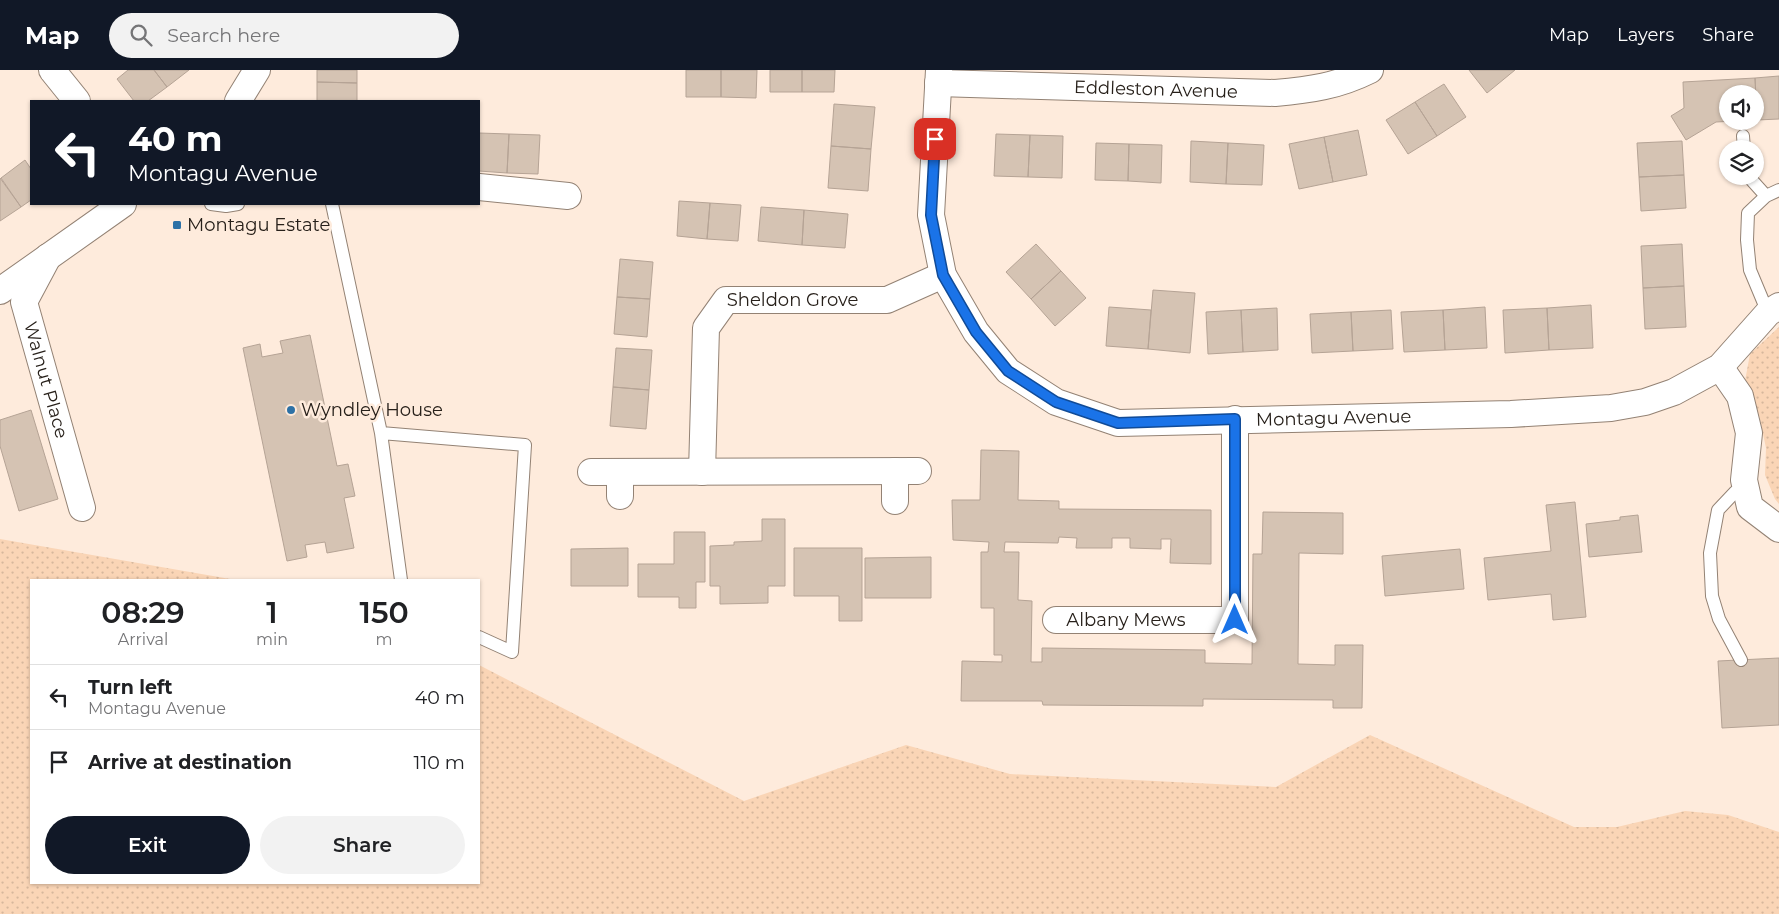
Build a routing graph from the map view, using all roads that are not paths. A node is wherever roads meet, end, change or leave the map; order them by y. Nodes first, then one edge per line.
1 (52, 70) edge
2 (257, 70) edge
3 (1370, 70) edge
4 (938, 76) edge
5 (1309, 80) edge
6 (75, 100) edge
7 (239, 100) edge
8 (1756, 185) edge
9 (480, 187) edge
10 (1779, 190) edge
11 (568, 196) dead end
12 (1766, 196) junction
13 (122, 205) edge
14 (218, 205) edge
15 (232, 205) edge
16 (332, 205) edge
17 (48, 257) junction
18 (943, 275) junction
19 (0, 291) edge
20 (1773, 310) edge
21 (1720, 367) junction
22 (1235, 419) junction
23 (381, 433) junction
24 (590, 472) dead end
25 (702, 472) junction
26 (1745, 487) junction
27 (895, 502) dead end
28 (82, 508) dead end
29 (1779, 529) edge
30 (401, 579) edge
31 (1056, 620) dead end
32 (480, 637) edge
33 (1741, 660) dead end

1 - 6 street
2 - 7 street
3 - 5 street, Eddleston Avenue
4 - 5 street, Eddleston Avenue
4 - 18 street, Montagu Avenue
8 - 12 lane
9 - 11 street
10 - 12 lane
12 - 20 lane
13 - 17 street
14 - 15 lane
16 - 23 lane
17 - 19 street
17 - 28 street, Walnut Place
18 - 22 street, Montagu Avenue
18 - 25 street, Sheldon Grove
20 - 21 street, Montagu Avenue
21 - 22 street, Montagu Avenue
21 - 26 street
22 - 31 street, Albany Mews
23 - 30 lane
23 - 32 lane
24 - 25 street
25 - 27 street
26 - 29 street
26 - 33 lane

